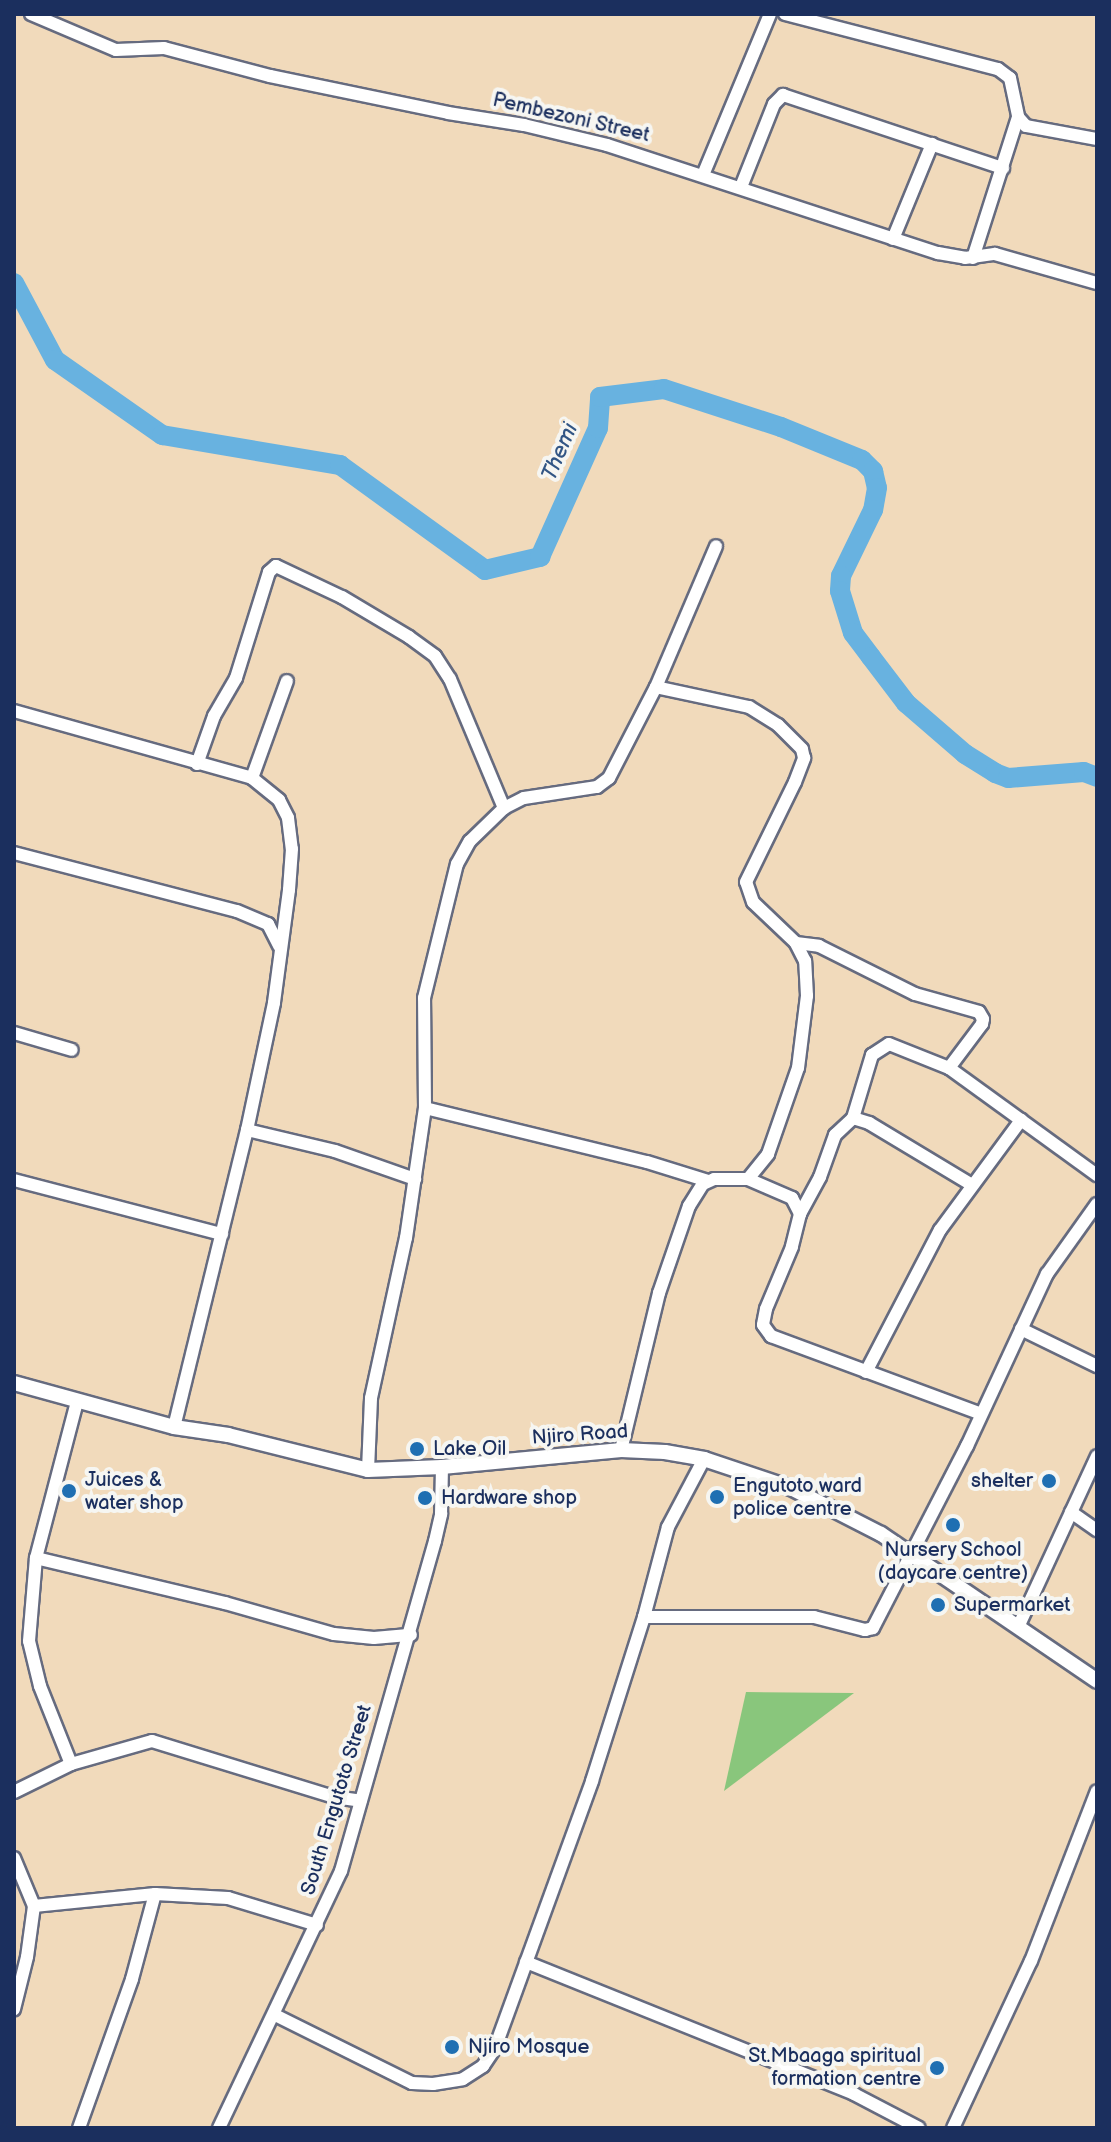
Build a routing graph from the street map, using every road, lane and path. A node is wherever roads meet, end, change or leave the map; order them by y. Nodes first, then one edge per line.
1 (31, 14) edge
2 (770, 14) edge
3 (785, 14) edge
4 (1018, 117) junction
5 (1097, 139) edge
6 (932, 144) junction
7 (1003, 168) junction
8 (703, 175) junction
9 (741, 187) junction
10 (893, 239) junction
11 (973, 258) junction
12 (1097, 283) edge
13 (716, 546) dead end
14 (287, 681) dead end
15 (656, 687) junction
16 (14, 711) edge
17 (197, 764) junction
18 (252, 778) junction
19 (504, 808) junction
20 (14, 853) edge
21 (796, 943) junction
22 (280, 949) junction
23 (14, 1033) edge
24 (72, 1050) dead end
25 (949, 1068) junction
26 (425, 1108) junction
27 (853, 1118) junction
28 (1021, 1120) junction
29 (247, 1130) junction
30 (1097, 1175) edge
31 (415, 1179) junction
32 (748, 1179) junction
33 (14, 1180) edge
34 (708, 1181) junction
35 (972, 1185) junction
36 (1097, 1204) edge
37 (800, 1214) junction
38 (222, 1234) junction
39 (1021, 1329) junction
40 (1097, 1366) edge
41 (866, 1372) junction
42 (14, 1383) edge
43 (77, 1402) junction
44 (979, 1413) junction
45 (174, 1427) junction
46 (621, 1450) junction
47 (1097, 1456) edge
48 (704, 1459) junction
49 (442, 1467) junction
50 (368, 1470) junction
51 (1071, 1512) junction
52 (1097, 1530) edge
53 (913, 1554) junction
54 (36, 1558) junction
55 (644, 1617) junction
56 (1019, 1625) junction
57 (411, 1635) junction
58 (29, 1641) junction
59 (14, 1642) edge
60 (1097, 1681) edge
61 (71, 1764) junction
62 (1097, 1791) edge
63 (14, 1792) edge
64 (361, 1801) junction
65 (14, 1858) edge
66 (155, 1894) junction
67 (34, 1906) junction
68 (317, 1925) junction
69 (526, 1962) junction
70 (14, 2009) edge
71 (275, 2015) junction
72 (79, 2128) edge
73 (219, 2128) edge
74 (919, 2128) edge
75 (953, 2128) edge

1 - 8 street, Pembezoni Street
2 - 8 street
3 - 4 street
4 - 5 street
4 - 7 street
6 - 7 street
6 - 9 street
6 - 10 street
7 - 11 street
8 - 9 street, Pembezoni Street
9 - 10 street, Pembezoni Street
10 - 11 street, Pembezoni Street
11 - 12 street, Pembezoni Street
13 - 15 street
14 - 18 street
15 - 19 street
15 - 21 street
16 - 17 street
17 - 18 street
17 - 19 street
18 - 22 street
19 - 26 street
20 - 22 street
21 - 25 street
21 - 32 street
22 - 29 street
23 - 24 street
25 - 27 street
25 - 28 street
26 - 31 street
26 - 34 street
27 - 35 street
27 - 37 street
28 - 30 street
28 - 35 street
29 - 31 street
29 - 38 street
31 - 50 street
32 - 34 street
32 - 37 street
33 - 38 street
34 - 46 street
35 - 41 street
36 - 39 street
37 - 41 street
38 - 45 street
39 - 40 street
39 - 44 street
41 - 44 street
42 - 43 street, Njiro Road
43 - 45 street, Njiro Road
43 - 54 street
44 - 53 street
45 - 50 street, Njiro Road
46 - 48 street, Njiro Road
46 - 49 street, Njiro Road
47 - 51 street
48 - 53 street, Njiro Road
48 - 55 street
49 - 50 street, Njiro Road
49 - 57 street, South Engutoto Street
51 - 52 street
51 - 56 street
53 - 55 street
53 - 56 street, Njiro Road
54 - 57 street
54 - 58 street
55 - 69 street
56 - 60 street, Njiro Road
57 - 64 street, South Engutoto Street
58 - 59 street
58 - 61 street
61 - 63 street
61 - 64 street
62 - 75 street
64 - 68 street, South Engutoto Street
65 - 67 street
66 - 67 street
66 - 68 street
66 - 72 street
67 - 70 street
68 - 71 street, South Engutoto Street
69 - 71 street
69 - 74 street
71 - 73 street, South Engutoto Street

